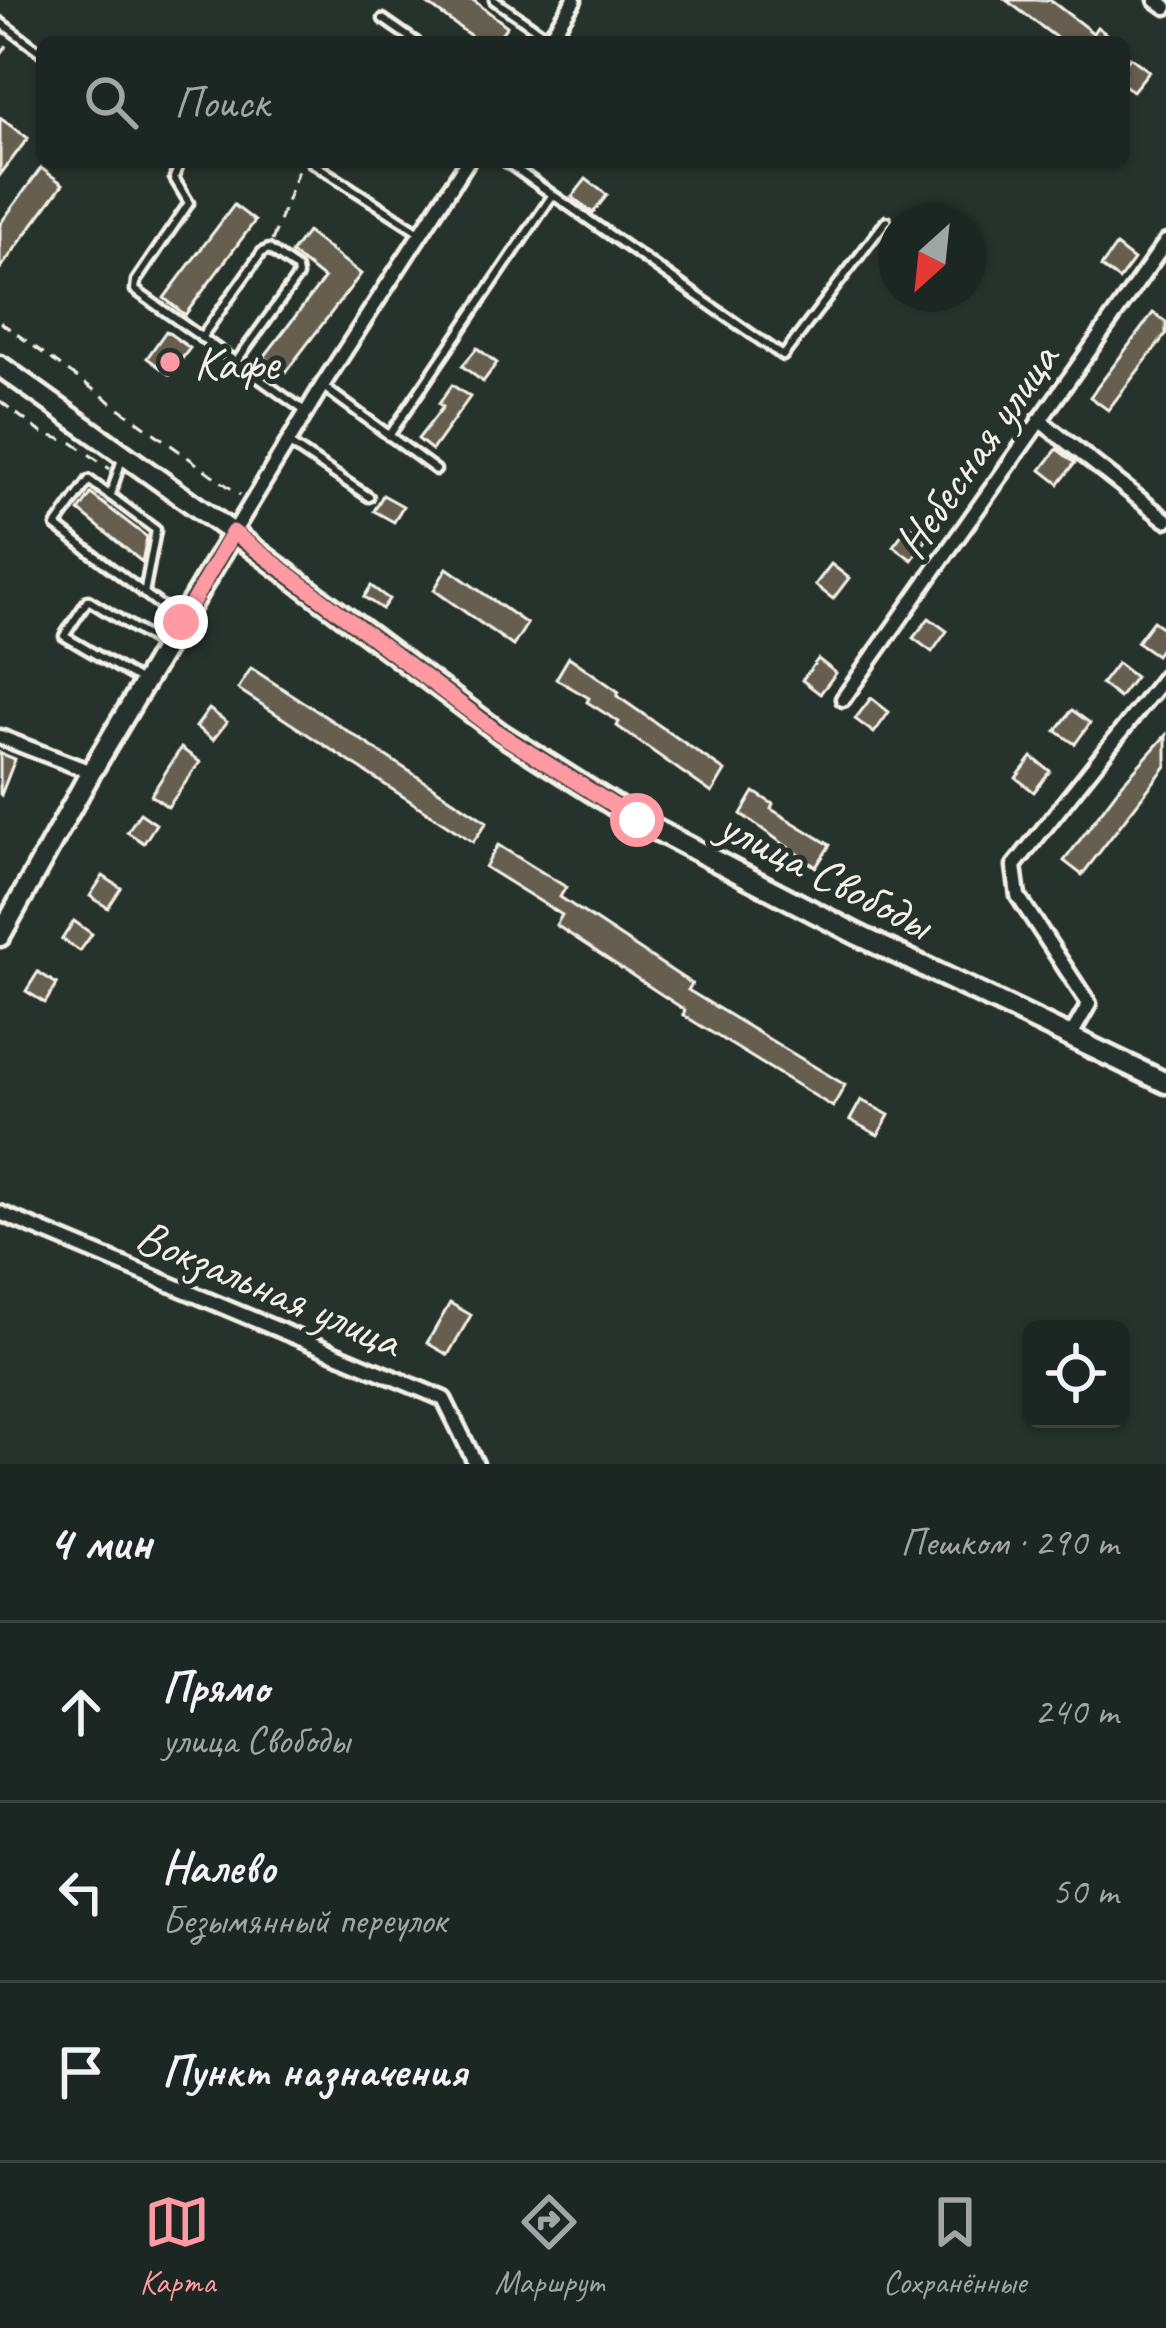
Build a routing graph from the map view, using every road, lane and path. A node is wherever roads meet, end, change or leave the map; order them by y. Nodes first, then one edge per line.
1 (494, 0) edge
2 (574, 0) edge
3 (1156, 0) edge
4 (1166, 7) edge
5 (383, 19) dead end
6 (0, 22) edge
7 (16, 34) junction
8 (407, 36) edge
9 (543, 36) edge
10 (551, 36) edge
11 (36, 49) edge
12 (0, 56) edge
13 (178, 168) edge
14 (299, 168) edge
15 (320, 168) edge
16 (463, 168) edge
17 (514, 168) edge
18 (552, 196) junction
19 (878, 231) edge
20 (421, 233) junction
21 (1166, 242) edge
22 (269, 249) junction
23 (0, 322) edge
24 (201, 338) junction
25 (236, 362) junction
26 (0, 366) edge
27 (322, 386) junction
28 (0, 401) edge
29 (306, 412) junction
30 (1039, 420) junction
31 (389, 436) junction
32 (288, 443) junction
33 (120, 464) junction
34 (436, 470) dead end
35 (110, 496) junction
36 (369, 497) dead end
37 (251, 503) junction
38 (1166, 520) edge
39 (233, 532) junction
40 (144, 594) junction
41 (181, 622) junction
42 (165, 648) junction
43 (1166, 675) edge
44 (144, 683) junction
45 (843, 699) dead end
46 (0, 737) edge
47 (92, 772) junction
48 (0, 936) edge
49 (1070, 1037) junction
50 (1166, 1083) edge
51 (0, 1213) edge
52 (476, 1464) edge

1 - 9 lane
2 - 10 street
3 - 4 street
5 - 8 lane
6 - 7 lane
7 - 11 lane
7 - 12 path
13 - 24 lane
14 - 22 path
15 - 20 lane
16 - 20 street
17 - 18 lane
18 - 19 lane
18 - 31 lane
20 - 27 street
21 - 30 street, Небесная улица
22 - 24 lane
22 - 25 lane
23 - 37 path
24 - 25 lane
25 - 29 lane
26 - 33 main road, улица Свободы
27 - 29 street
27 - 31 lane
28 - 33 path
29 - 32 street
30 - 38 street
30 - 45 street, Небесная улица
31 - 34 lane
32 - 36 lane
32 - 37 street
33 - 35 lane
33 - 39 main road, улица Свободы
35 - 40 lane
35 - 40 lane
37 - 39 street
39 - 41 main road
39 - 49 main road, улица Свободы
40 - 41 lane
41 - 42 main road
42 - 44 main road
42 - 44 lane
43 - 49 street
44 - 47 main road
46 - 47 street
47 - 48 main road
49 - 50 main road, улица Свободы
51 - 52 street, Вокзальная улица

